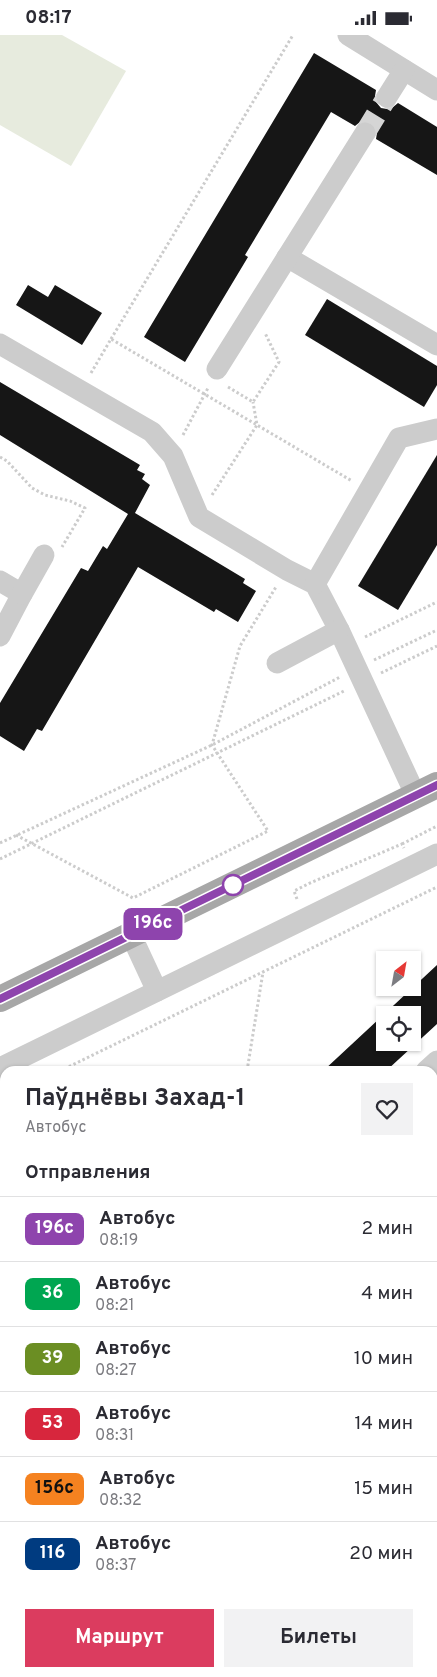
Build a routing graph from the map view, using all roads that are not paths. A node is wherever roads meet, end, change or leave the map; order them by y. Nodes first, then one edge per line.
1 (348, 35) edge
2 (404, 70) junction
3 (437, 90) edge
4 (387, 97) tunnel mouth
5 (365, 133) tunnel mouth
6 (287, 257) junction
7 (0, 344) edge
8 (437, 345) edge
9 (215, 373) road end
10 (437, 429) edge
11 (44, 555) dead end
12 (0, 581) edge
13 (315, 584) junction
14 (22, 594) junction
15 (0, 636) edge
16 (343, 638) junction
17 (277, 663) dead end
18 (426, 790) edge
19 (437, 854) edge
20 (131, 935) junction
21 (157, 991) junction
22 (0, 999) edge
23 (4, 1066) edge

1 - 2 lane
2 - 3 lane
2 - 4 lane
5 - 6 lane
6 - 8 lane
6 - 9 lane
7 - 13 lane
10 - 13 lane
11 - 14 lane
12 - 14 lane
13 - 16 lane
14 - 15 lane
16 - 17 lane
16 - 18 lane
18 - 20 main road
19 - 21 lane
20 - 21 lane
20 - 22 main road
21 - 23 lane

